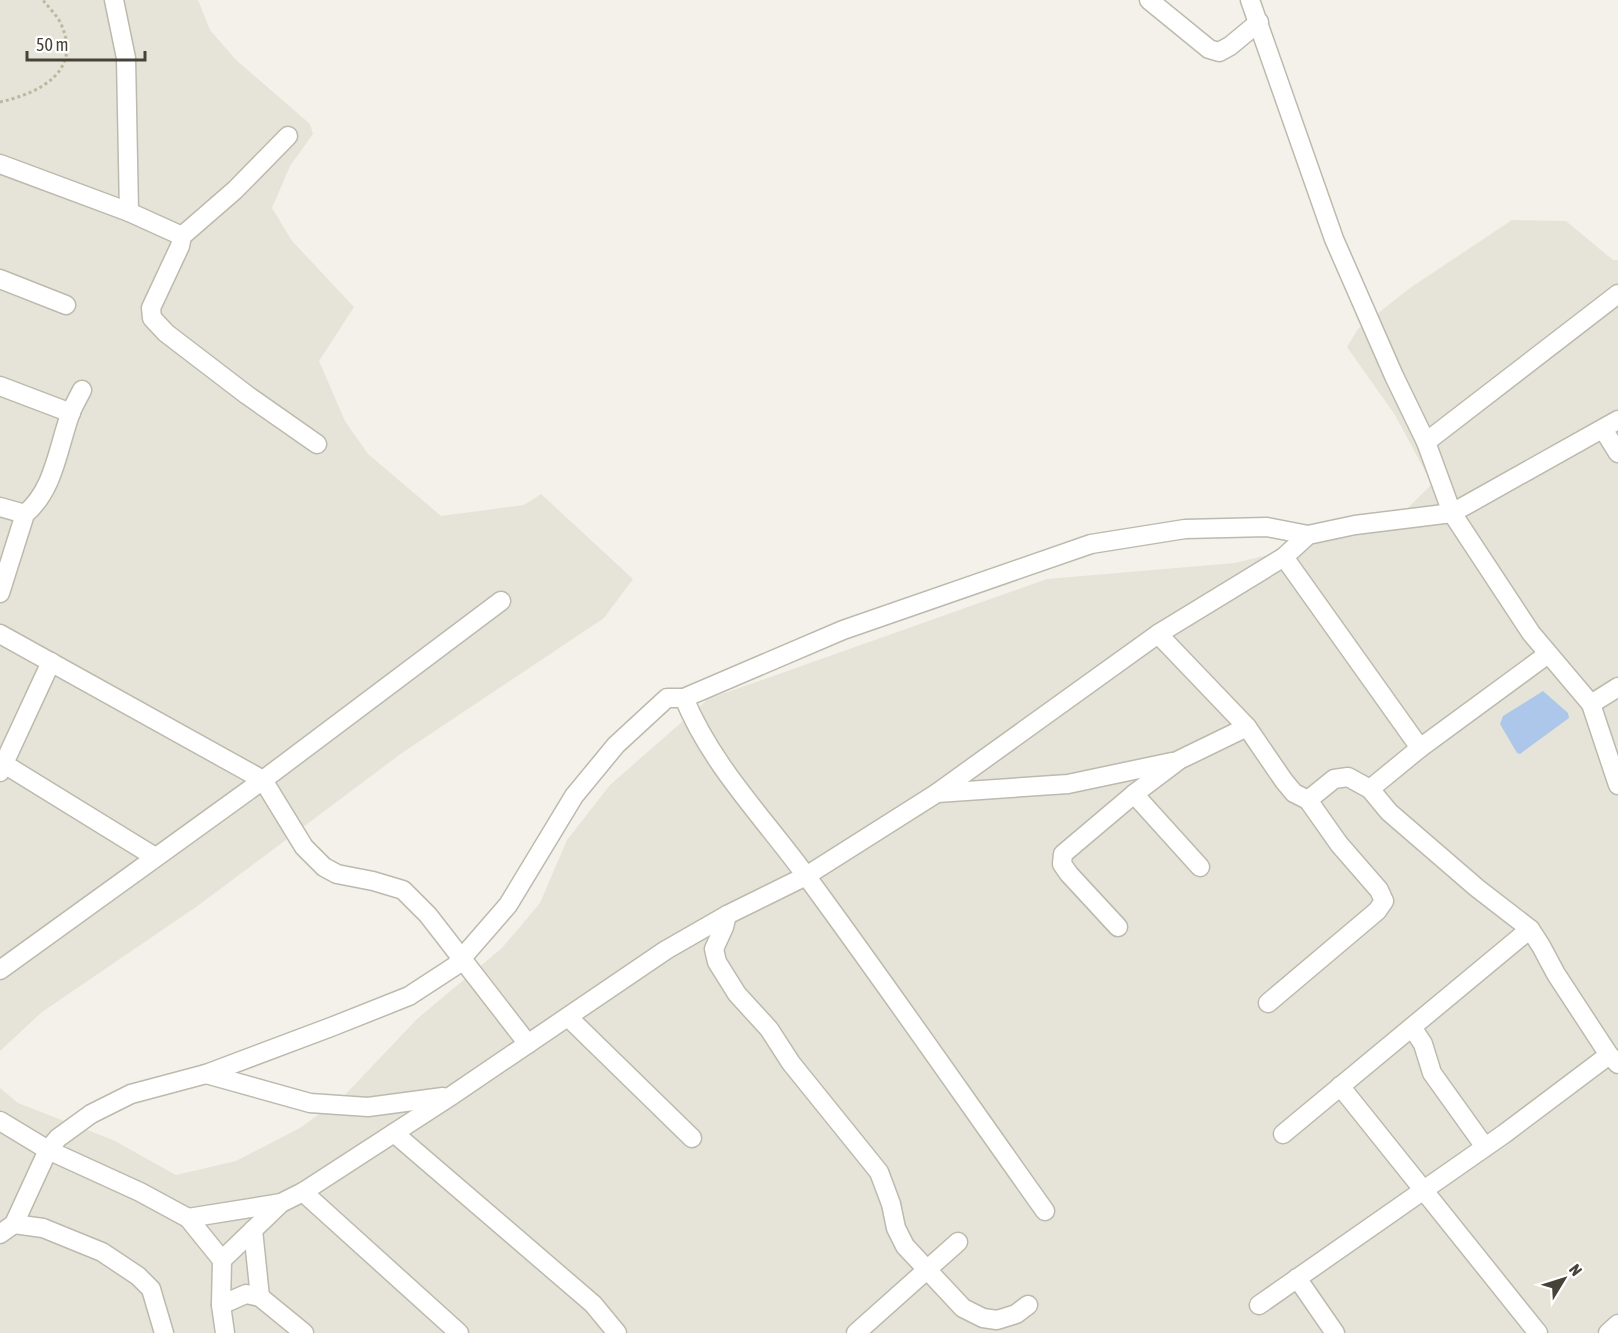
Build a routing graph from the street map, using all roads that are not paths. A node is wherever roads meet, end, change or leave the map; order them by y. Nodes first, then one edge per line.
1 (114, 0) edge
2 (1149, 0) edge
3 (1250, 0) edge
4 (1259, 22) junction
5 (288, 136) dead end
6 (0, 164) edge
7 (129, 212) junction
8 (182, 236) junction
9 (0, 279) edge
10 (1618, 294) edge
11 (66, 305) dead end
12 (0, 386) edge
13 (82, 390) dead end
14 (71, 412) junction
15 (1610, 424) edge
16 (1426, 442) junction
17 (317, 444) dead end
18 (1618, 453) edge
19 (0, 507) edge
20 (1452, 513) junction
21 (25, 514) junction
22 (1308, 535) junction
23 (1284, 557) junction
24 (0, 593) edge
25 (501, 601) dead end
26 (0, 634) edge
27 (1158, 634) junction
28 (1548, 654) junction
29 (51, 662) junction
30 (1618, 687) edge
31 (684, 698) junction
32 (1591, 704) junction
33 (1248, 727) junction
34 (1420, 748) junction
35 (1179, 760) junction
36 (2, 768) edge
37 (263, 780) junction
38 (1618, 785) edge
39 (1370, 789) junction
40 (937, 793) junction
41 (1134, 794) junction
42 (1308, 800) junction
43 (155, 856) junction
44 (1200, 867) dead end
45 (806, 876) junction
46 (727, 915) junction
47 (1118, 927) dead end
48 (1530, 929) junction
49 (461, 958) junction
50 (0, 970) edge
51 (1268, 1003) dead end
52 (568, 1017) junction
53 (1412, 1026) junction
54 (528, 1044) junction
55 (1614, 1060) edge
56 (206, 1074) junction
57 (1340, 1086) junction
58 (451, 1096) junction
59 (0, 1121) edge
60 (394, 1133) junction
61 (1283, 1134) dead end
62 (692, 1138) dead end
63 (1485, 1147) junction
64 (48, 1150) junction
65 (1424, 1189) junction
66 (303, 1192) junction
67 (281, 1203) junction
68 (1045, 1212) dead end
69 (188, 1218) junction
70 (7, 1229) edge
71 (254, 1230) junction
72 (958, 1242) dead end
73 (222, 1260) junction
74 (926, 1271) junction
75 (1298, 1278) junction
76 (260, 1297) junction
77 (221, 1305) junction
78 (1028, 1305) dead end
79 (1259, 1305) dead end
80 (1618, 1324) edge
81 (164, 1333) edge
82 (225, 1333) edge
83 (304, 1333) edge
84 (459, 1333) edge
85 (617, 1333) edge
86 (856, 1333) edge
87 (1335, 1333) edge
88 (1538, 1333) edge
89 (1608, 1333) edge

1 - 7 street
2 - 4 street
3 - 4 street
4 - 16 street
5 - 8 street
6 - 7 street
7 - 8 street
8 - 17 street
9 - 11 street
10 - 16 street
12 - 14 street
13 - 14 street
14 - 21 street
15 - 18 street
15 - 20 street
16 - 20 street
19 - 21 street
20 - 22 street
20 - 28 street
21 - 24 street
22 - 23 street
22 - 31 street
23 - 27 street
23 - 34 street
25 - 37 street
26 - 29 street
27 - 33 street
27 - 40 street
28 - 32 street
28 - 34 street
29 - 36 street
29 - 37 street
30 - 32 street
31 - 45 street
31 - 49 street
32 - 38 street
33 - 35 street
33 - 42 street
34 - 39 street
35 - 40 street
35 - 41 street
36 - 43 street
37 - 43 street
37 - 49 street
39 - 42 street
39 - 48 street
40 - 45 street
41 - 44 street
41 - 47 street
42 - 51 street
43 - 50 street
45 - 46 street
45 - 68 street
46 - 52 street
46 - 74 street
48 - 53 street
48 - 55 street
49 - 54 street
49 - 56 street
52 - 54 street
52 - 62 street
53 - 57 street
53 - 63 street
54 - 58 street
55 - 63 street
56 - 58 street
56 - 64 street
57 - 61 street
57 - 65 street
58 - 60 street
59 - 64 street
60 - 66 street
60 - 85 street
63 - 65 street
64 - 69 street
64 - 70 street
65 - 75 street
65 - 88 street
66 - 67 street
66 - 84 street
67 - 69 street
67 - 71 street
69 - 73 street
70 - 81 street
71 - 73 street
71 - 76 street
72 - 74 street
73 - 77 street
74 - 78 street
74 - 86 street
75 - 79 street
75 - 87 street
76 - 77 street
76 - 83 street
77 - 82 street
80 - 89 street

